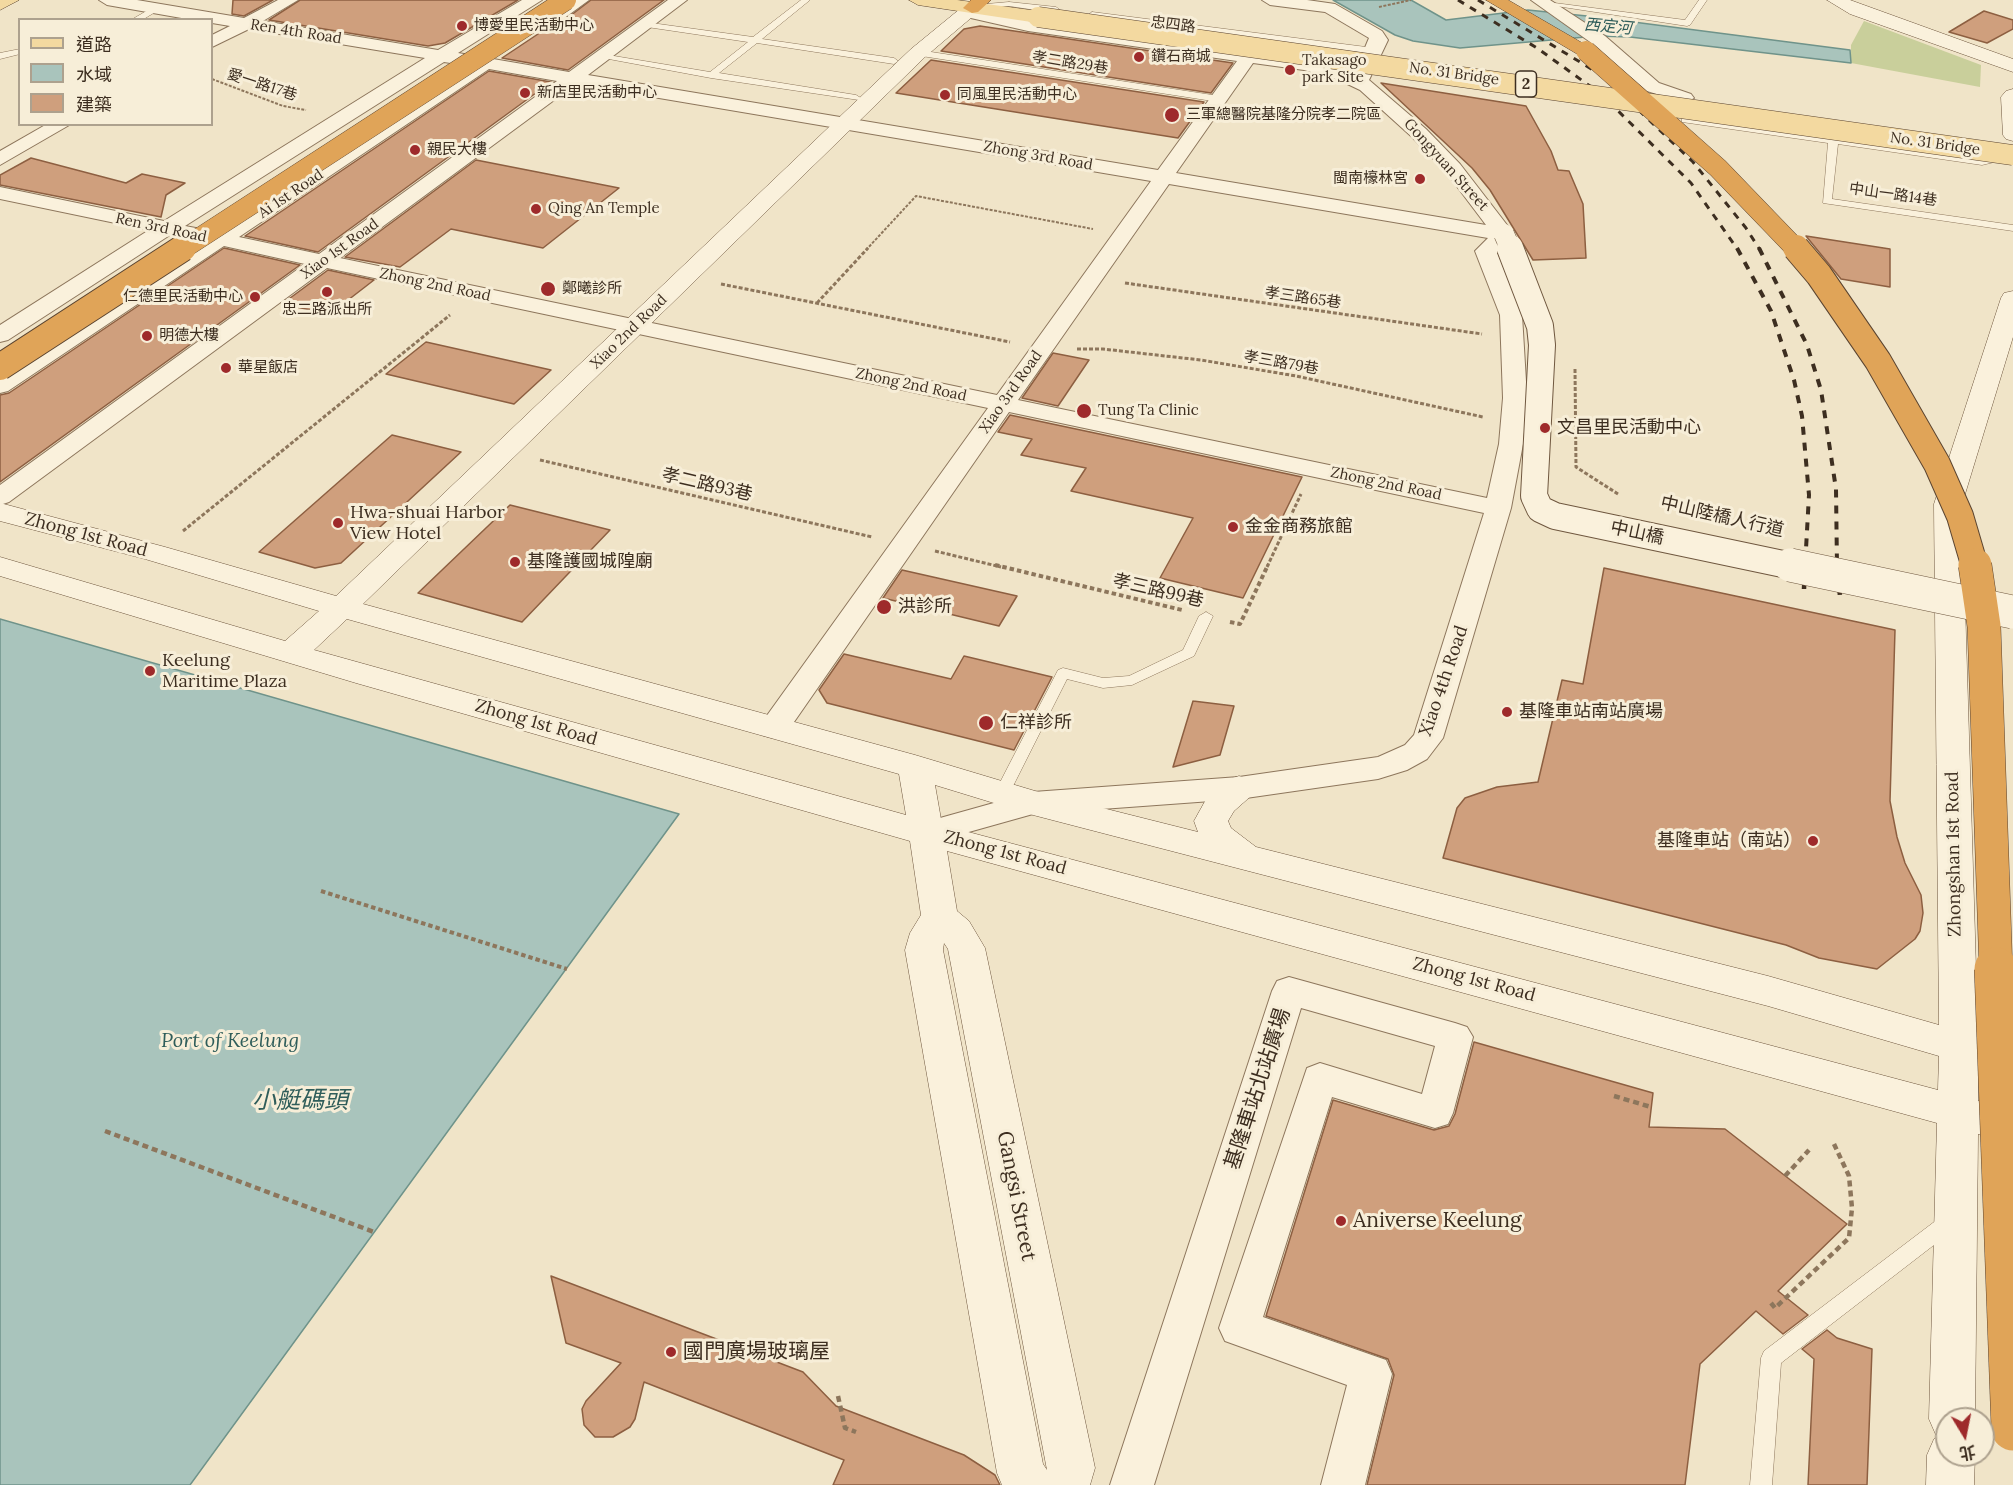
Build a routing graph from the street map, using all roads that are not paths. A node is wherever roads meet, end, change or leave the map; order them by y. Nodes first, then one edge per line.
1 (10, 0) edge
2 (107, 0) edge
3 (290, 0) edge
4 (534, 0) edge
5 (553, 0) edge
6 (566, 0) edge
7 (580, 0) edge
8 (679, 0) edge
9 (806, 0) edge
10 (918, 0) edge
11 (993, 0) edge
12 (1270, 0) edge
13 (1495, 0) edge
14 (1514, 0) edge
15 (1703, 0) edge
16 (1836, 0) edge
17 (1546, 1) edge
18 (965, 4) edge
19 (0, 5) edge
20 (158, 8) junction
21 (139, 18) edge
22 (246, 23) junction
23 (647, 24) junction
24 (755, 40) junction
25 (213, 41) edge
26 (1592, 46) junction
27 (1374, 51) junction
28 (18, 52) edge
29 (918, 53) junction
30 (0, 56) edge
31 (442, 56) junction
32 (602, 57) junction
33 (1248, 57) junction
34 (894, 62) junction
35 (486, 63) junction
36 (2013, 66) edge
37 (711, 75) junction
38 (573, 78) junction
39 (1359, 82) junction
40 (2012, 96) edge
41 (856, 98) junction
42 (1685, 98) junction
43 (1219, 99) junction
44 (839, 122) junction
45 (58, 126) edge
46 (2013, 135) edge
47 (1833, 142) junction
48 (2013, 155) edge
49 (0, 159) edge
50 (1163, 177) junction
51 (0, 193) edge
52 (2013, 228) edge
53 (166, 229) junction
54 (1504, 234) junction
55 (222, 240) junction
56 (322, 262) junction
57 (2013, 298) edge
58 (627, 325) junction
59 (0, 334) edge
60 (0, 356) edge
61 (0, 367) edge
62 (0, 386) edge
63 (1003, 404) junction
64 (0, 497) edge
65 (1498, 508) junction
66 (0, 512) edge
67 (0, 566) edge
68 (333, 605) junction
69 (2013, 612) edge
70 (1206, 616) road end
71 (282, 650) junction
72 (774, 728) junction
73 (915, 767) junction
74 (1239, 788) junction
75 (1018, 798) junction
76 (926, 833) junction
77 (1248, 858) junction
78 (940, 917) junction
79 (1959, 1047) junction
80 (2013, 1062) edge
81 (1958, 1112) junction
82 (2013, 1127) edge
83 (1956, 1216) junction
84 (1952, 1407) edge
85 (2013, 1429) edge
86 (1951, 1467) edge
87 (1029, 1485) edge
88 (1066, 1485) edge
89 (1132, 1485) edge
90 (1343, 1485) edge
91 (1761, 1485) edge
92 (1950, 1485) edge

1 - 19 main road
2 - 20 street, Ren 4th Road
3 - 22 street
4 - 31 street
5 - 60 highway
6 - 61 highway, bridge
7 - 35 street, Ai 1st Road
8 - 23 street, Xiao 1st Road
9 - 24 lane
10 - 18 main road, 2
11 - 18 lane
12 - 27 street
13 - 26 highway
14 - 26 highway
15 - 17 lane
16 - 36 street
17 - 26 street
18 - 27 lane, 忠四路
18 - 29 street, Xiao 2nd Road
18 - 33 street, 忠四路
18 - 34 street
18 - 48 main road, No. 31 Bridge / 2, bridge
20 - 21 lane
20 - 22 street, Ren 4th Road
22 - 25 street
22 - 31 street, Ren 4th Road
23 - 24 lane
23 - 32 street, Xiao 1st Road
24 - 34 lane
24 - 37 lane
26 - 42 street
26 - 85 highway, bridge
27 - 39 street
28 - 30 lane
29 - 43 lane, 孝二路29巷
29 - 44 street, Xiao 2nd Road
31 - 35 street, Ren 4th Road
31 - 53 street
32 - 37 lane
32 - 38 street, Xiao 1st Road
33 - 39 street, Gongyuan Street
33 - 43 street, Xiao 3rd Road
34 - 41 street
35 - 38 street, Ren 4th Road
35 - 55 street, Ai 1st Road
37 - 41 lane
38 - 44 street, Zhong 3rd Road
38 - 56 street, Xiao 1st Road
39 - 54 street, Gongyuan Street
40 - 46 street
41 - 44 street
42 - 47 lane
42 - 48 lane
43 - 50 street, Xiao 3rd Road
44 - 50 street, Zhong 3rd Road
44 - 58 street, Xiao 2nd Road
44 - 58 street, Xiao 2nd Road
45 - 49 street
47 - 48 lane
47 - 52 lane, 中山一路14巷
50 - 54 street, Zhong 3rd Road
50 - 63 street, Xiao 3rd Road
51 - 53 street, Ren 3rd Road
53 - 55 street, Ren 3rd Road
53 - 59 street
54 - 65 street, Xiao 4th Road
54 - 69 street, 中山橋, bridge
55 - 56 street, Ren 3rd Road
55 - 62 street, Ai 1st Road
56 - 58 street, Zhong 2nd Road
56 - 64 street, Xiao 1st Road
57 - 79 street, Zhongshan 1st Road
58 - 63 street, Zhong 2nd Road
58 - 68 street, Xiao 2nd Road
58 - 68 street, Xiao 2nd Road
63 - 65 street, Zhong 2nd Road
63 - 72 street, Xiao 3rd Road
65 - 74 street, Xiao 4th Road
66 - 68 street, Zhong 1st Road
67 - 71 street, Zhong 1st Road
68 - 71 street, Xiao 2nd Road
68 - 72 street, Zhong 1st Road
70 - 75 lane
71 - 76 street, Zhong 1st Road
72 - 73 street, Zhong 1st Road
73 - 75 street, Zhong 1st Road
73 - 76 street
74 - 75 street, Xiao 4th Road
74 - 77 street
75 - 76 street, Xiao 4th Road
75 - 77 street, Zhong 1st Road
76 - 78 street
76 - 81 street, Zhong 1st Road
77 - 79 street, Zhong 1st Road
78 - 87 street
78 - 88 street, Gangsi Street
79 - 80 street, Zhong 1st Road
79 - 81 street, Zhongshan 1st Road
81 - 82 street, Zhong 1st Road
81 - 83 street, Zhongshan 1st Road
83 - 84 street, Zhongshan 1st Road
83 - 91 lane
86 - 92 street
89 - 90 street, 基隆車站北站廣場

